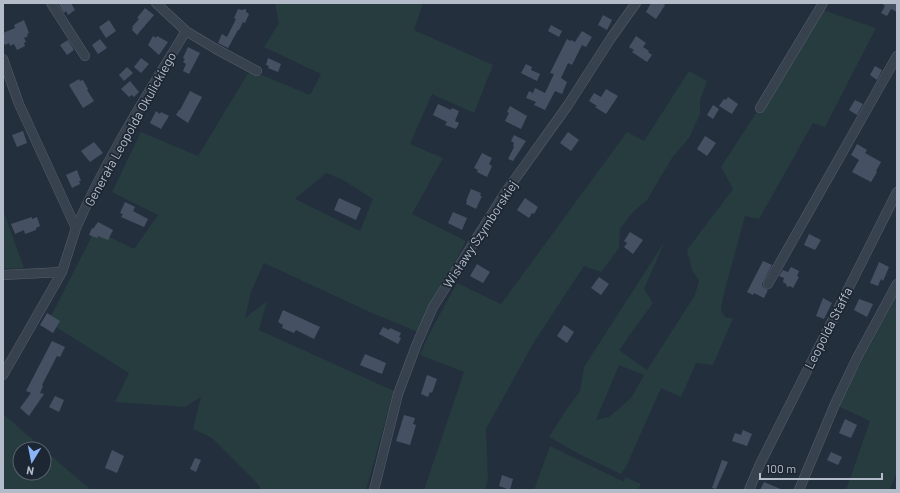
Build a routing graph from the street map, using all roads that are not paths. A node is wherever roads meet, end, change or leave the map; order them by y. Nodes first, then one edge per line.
1 (51, 3) edge
2 (156, 3) edge
3 (636, 3) edge
4 (823, 3) edge
5 (186, 31) junction
6 (85, 56) dead end
7 (897, 56) edge
8 (3, 59) edge
9 (257, 70) dead end
10 (760, 108) dead end
11 (897, 192) edge
12 (76, 228) junction
13 (62, 272) junction
14 (3, 276) edge
15 (768, 284) dead end
16 (897, 284) edge
17 (3, 375) edge
18 (374, 490) edge
19 (749, 490) edge
20 (799, 490) edge

1 - 6 street
2 - 5 street
3 - 18 street, Wisławy Szymborskiej
4 - 10 street
5 - 9 street
5 - 12 street, Generała Leopolda Okulickiego
7 - 15 street
8 - 12 street, Generała Leopolda Okulickiego
11 - 19 street, Leopolda Staffa
12 - 13 street, Generała Leopolda Okulickiego
13 - 14 street
13 - 17 street, Generała Leopolda Okulickiego
16 - 20 street

